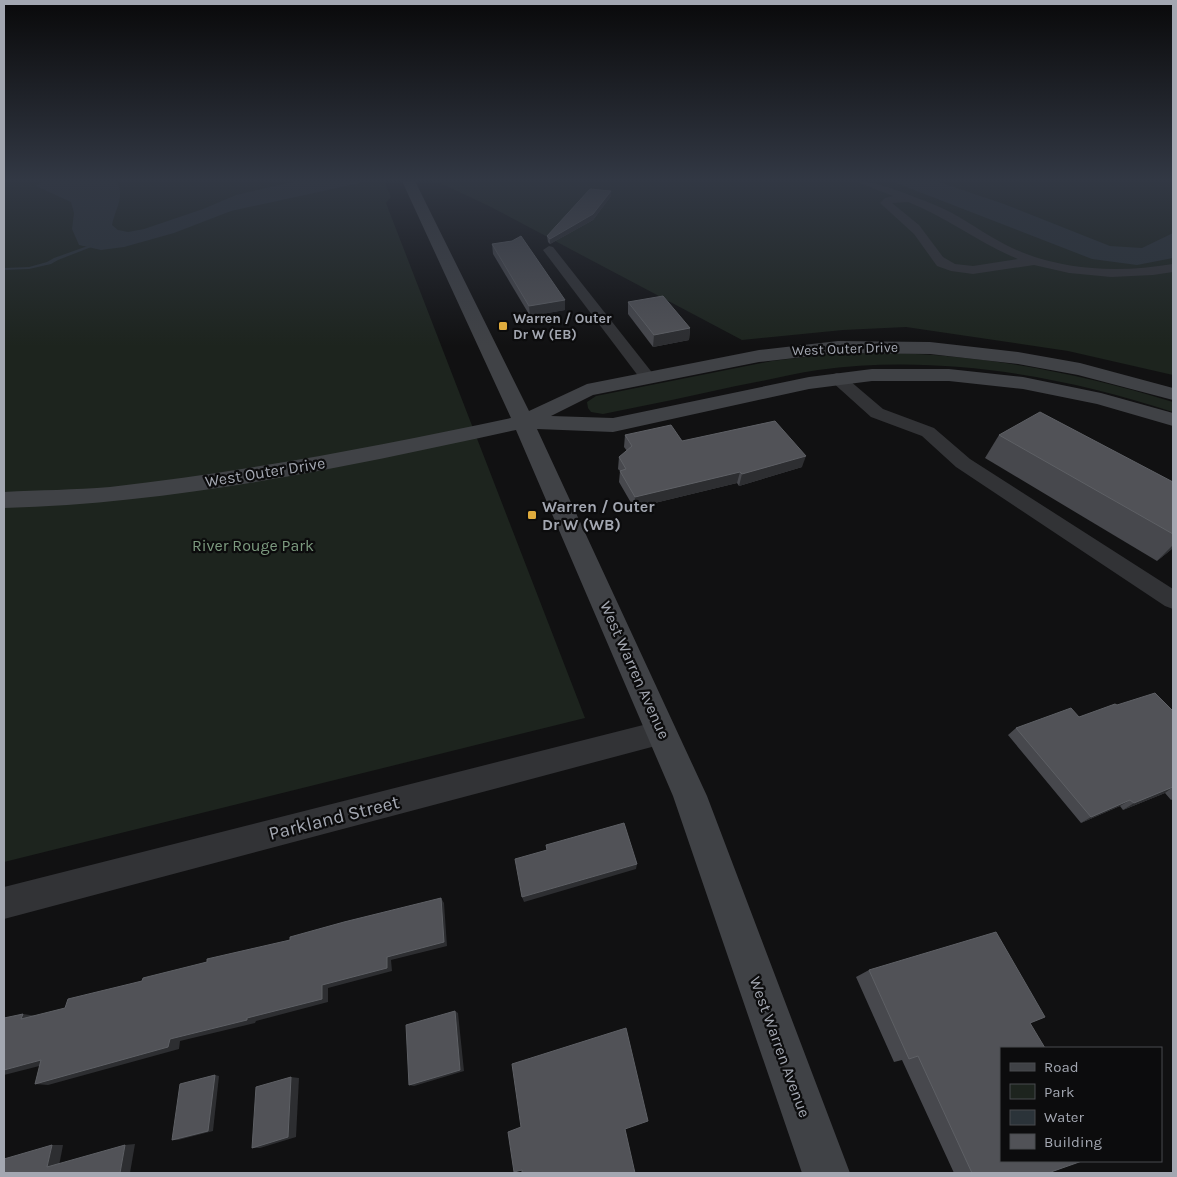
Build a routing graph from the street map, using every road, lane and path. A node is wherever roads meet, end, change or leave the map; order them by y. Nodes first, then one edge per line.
1 (434, 236) edge
2 (922, 236) edge
3 (983, 236) edge
4 (549, 250) edge
5 (1037, 261) junction
6 (1173, 268) edge
7 (648, 378) junction
8 (837, 378) junction
9 (1173, 394) edge
10 (574, 396) junction
11 (1173, 420) edge
12 (524, 422) junction
13 (588, 424) junction
14 (4, 500) edge
15 (1173, 600) edge
16 (663, 732) junction
17 (4, 903) edge
18 (826, 1173) edge

1 - 12 main road, West Warren Avenue
2 - 5 street
3 - 5 street
4 - 7 street
5 - 6 street
7 - 9 main road, West Outer Drive
7 - 10 main road, West Outer Drive
8 - 11 main road, West Outer Drive
8 - 13 main road, West Outer Drive
8 - 15 street
10 - 12 main road, West Outer Drive
10 - 13 main road
12 - 13 main road, West Outer Drive
12 - 14 main road, West Outer Drive
12 - 16 main road, West Warren Avenue
16 - 17 street, Parkland Street
16 - 18 main road, West Warren Avenue

